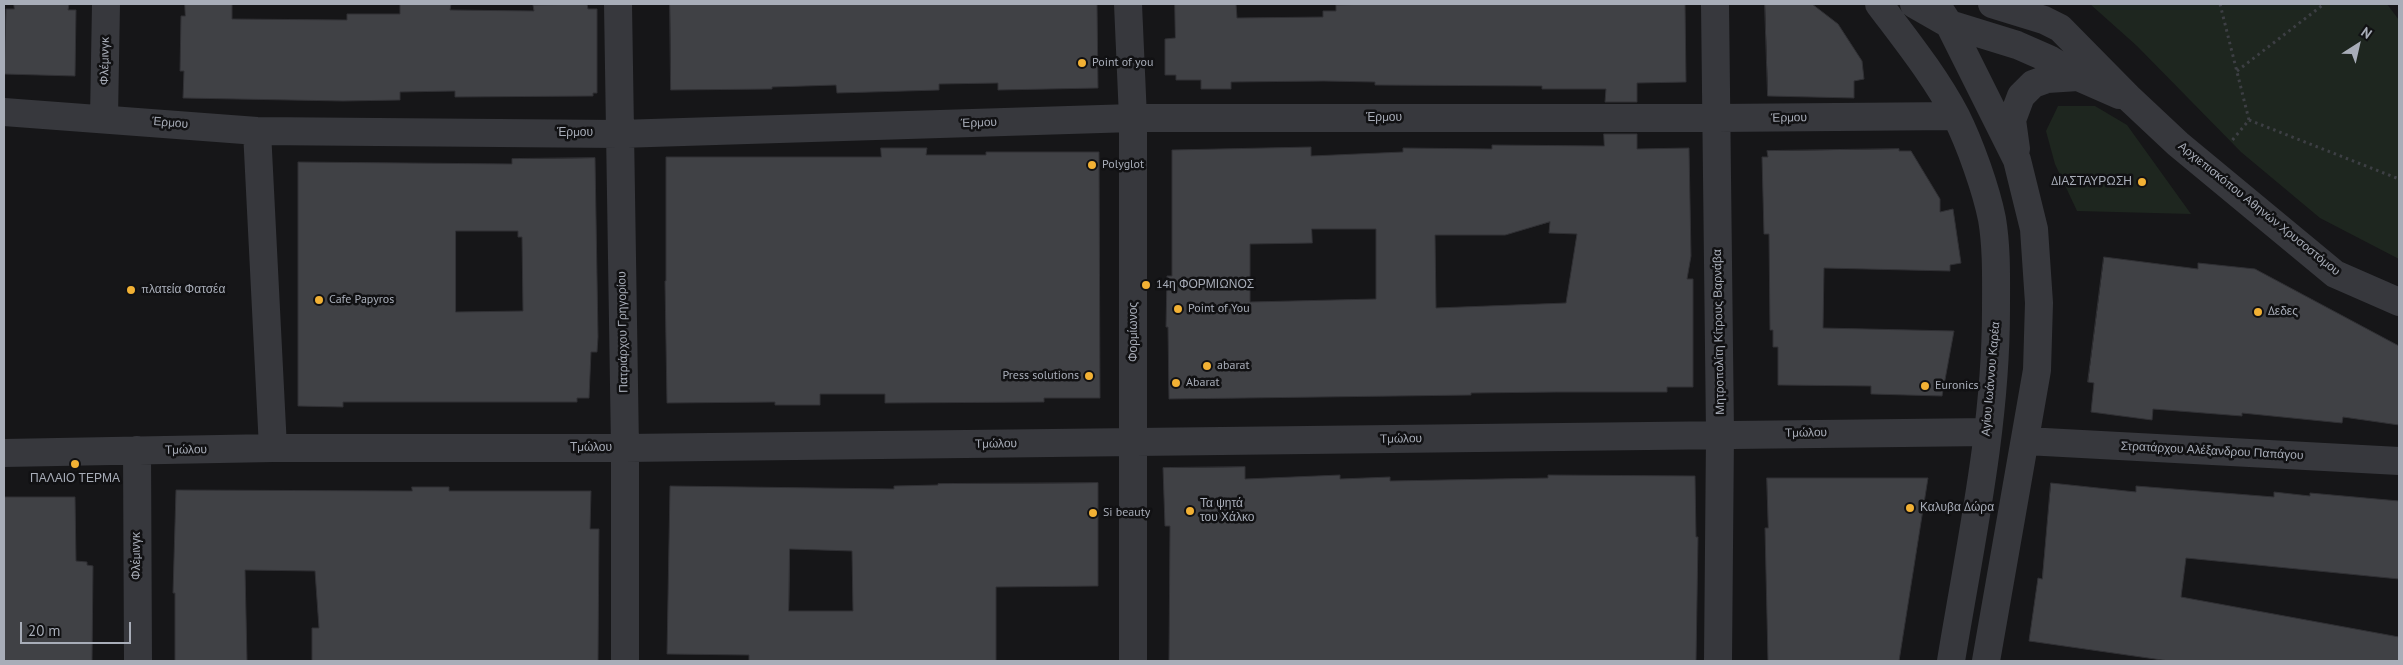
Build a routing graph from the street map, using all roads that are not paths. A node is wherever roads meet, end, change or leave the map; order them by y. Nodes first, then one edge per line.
1 (106, 4) edge
2 (618, 4) edge
3 (1128, 4) edge
4 (1714, 4) edge
5 (1879, 4) edge
6 (1914, 4) edge
7 (1992, 4) edge
8 (1942, 14) edge
9 (2078, 77) junction
10 (2130, 99) junction
11 (4, 112) edge
12 (1956, 116) junction
13 (104, 118) junction
14 (1132, 118) junction
15 (1717, 118) junction
16 (257, 131) junction
17 (619, 134) junction
18 (2017, 160) junction
19 (2399, 302) edge
20 (1988, 432) junction
21 (1720, 434) junction
22 (4, 440) edge
23 (2026, 441) junction
24 (1134, 443) junction
25 (273, 448) junction
26 (625, 448) junction
27 (137, 450) junction
28 (4, 453) edge
29 (2399, 462) edge
30 (138, 661) edge
31 (625, 661) edge
32 (1133, 661) edge
33 (1718, 661) edge
34 (1951, 661) edge
35 (1986, 661) edge

1 - 13 street, Φλέμινγκ
2 - 17 street, Πατριάρχου Γρηγορίου
3 - 14 street, Φορμίωνος
4 - 15 street, Μητροπολίτη Κίτρους Βαρνάβα
5 - 12 street, Αγίου Ιωάννου Καρέα
6 - 8 street, Αρχιεπισκόπου Αθηνών Χρυσοστόμου
7 - 10 street, Αρχιεπισκόπου Αθηνών Χρυσοστόμου
8 - 9 street, Αρχιεπισκόπου Αθηνών Χρυσοστόμου
8 - 18 street
9 - 10 street, Αρχιεπισκόπου Αθηνών Χρυσοστόμου
9 - 18 street
10 - 19 street, Αρχιεπισκόπου Αθηνών Χρυσοστόμου
11 - 13 street, Έρμου
12 - 15 street, Έρμου
12 - 20 street, Αγίου Ιωάννου Καρέα
13 - 16 street, Έρμου
14 - 15 street, Έρμου
14 - 17 street, Έρμου
14 - 24 street, Φορμίωνος
15 - 21 street, Μητροπολίτη Κίτρους Βαρνάβα
16 - 17 street, Έρμου
16 - 25 street
17 - 26 street, Πατριάρχου Γρηγορίου
18 - 23 street
20 - 21 street, Τμώλου
20 - 34 street, Αγίου Ιωάννου Καρέα
21 - 24 street, Τμώλου
21 - 33 street, Μητροπολίτη Κίτρους Βαρνάβα
22 - 28 street
23 - 29 street, Στρατάρχου Αλέξανδρου Παπάγου
23 - 35 street
24 - 26 street, Τμώλου
24 - 32 street, Φορμίωνος
25 - 26 street, Τμώλου
25 - 27 street, Τμώλου
26 - 31 street, Πατριάρχου Γρηγορίου
27 - 28 street, Τμώλου
27 - 30 street, Φλέμινγκ

